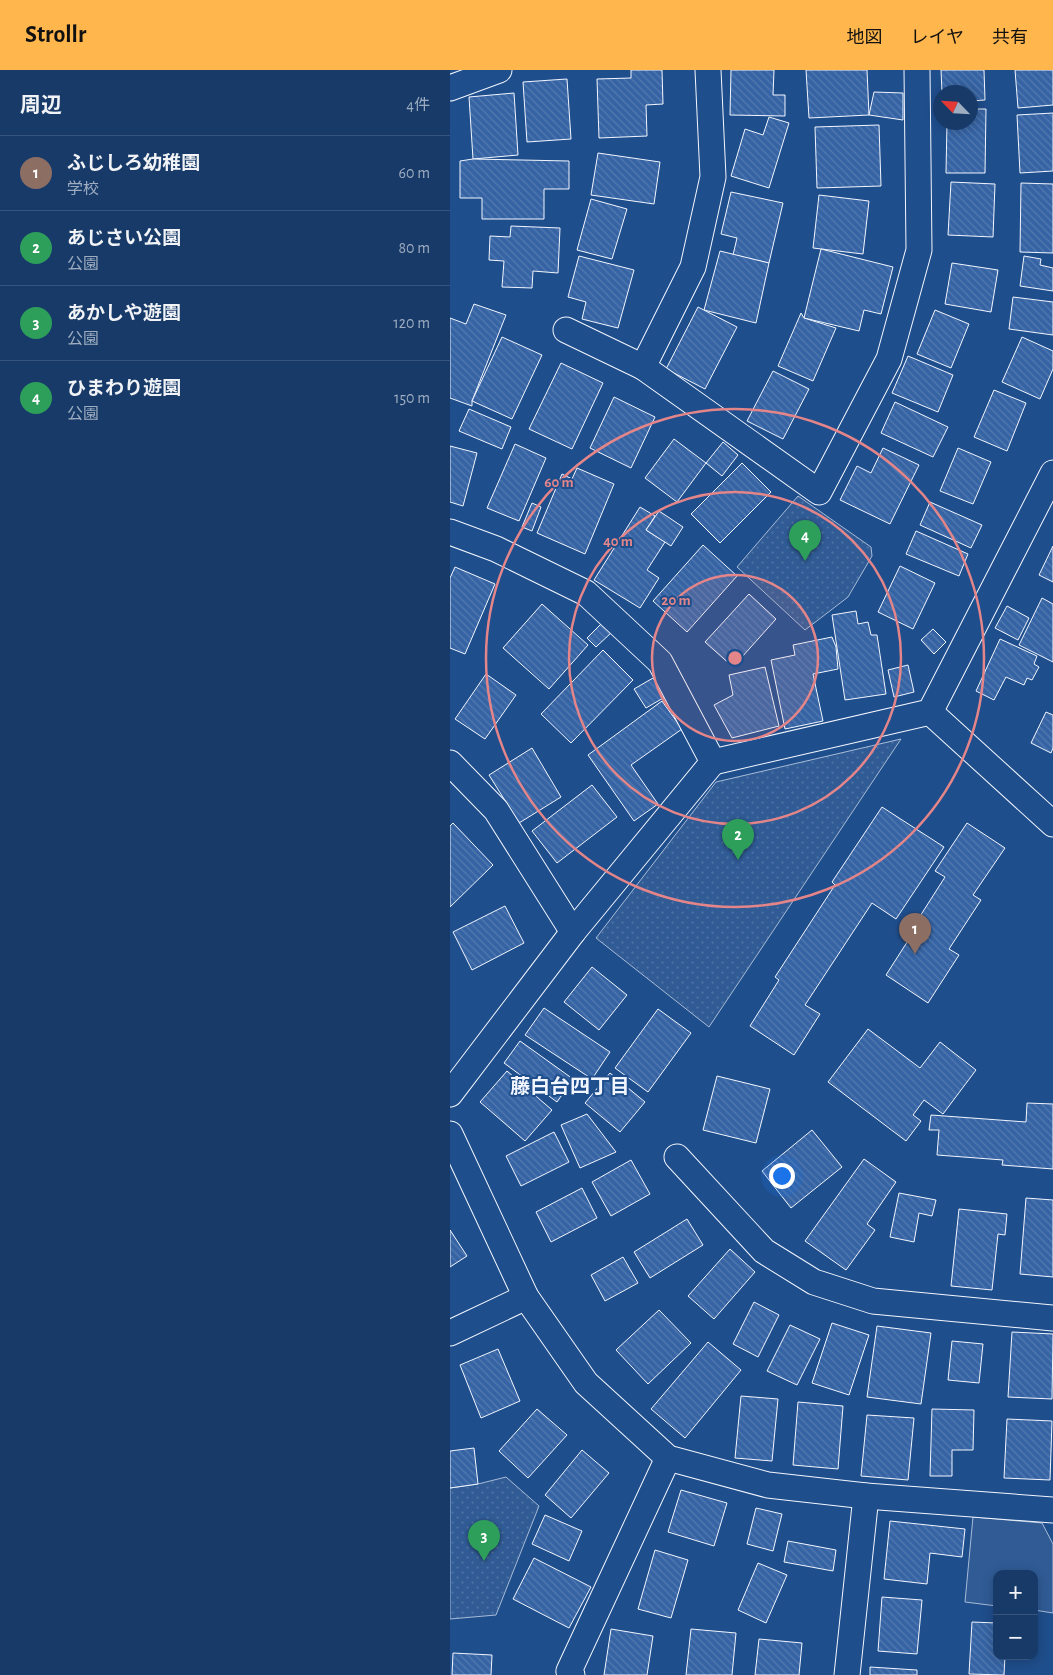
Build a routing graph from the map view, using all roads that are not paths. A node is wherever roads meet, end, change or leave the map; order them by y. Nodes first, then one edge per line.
1 (499, 70) edge
2 (708, 70) edge
3 (917, 70) edge
4 (450, 88) edge
5 (566, 330) dead end
6 (643, 367) junction
7 (1053, 473) edge
8 (450, 532) edge
9 (930, 712) junction
10 (713, 762) junction
11 (450, 763) edge
12 (1053, 824) edge
13 (573, 932) junction
14 (450, 1094) edge
15 (450, 1134) edge
16 (677, 1157) dead end
17 (526, 1297) junction
18 (1053, 1318) edge
19 (450, 1333) edge
20 (668, 1458) junction
21 (866, 1496) junction
22 (1053, 1510) edge
23 (572, 1675) edge
24 (847, 1675) edge

1 - 4 street
2 - 6 street
3 - 6 street
5 - 6 street
7 - 9 street
8 - 10 street
9 - 10 street
9 - 12 street
10 - 13 street
11 - 13 street
13 - 14 street
15 - 17 street
16 - 18 street
17 - 19 street
17 - 20 street
20 - 21 street
20 - 23 street
21 - 22 street
21 - 24 street

